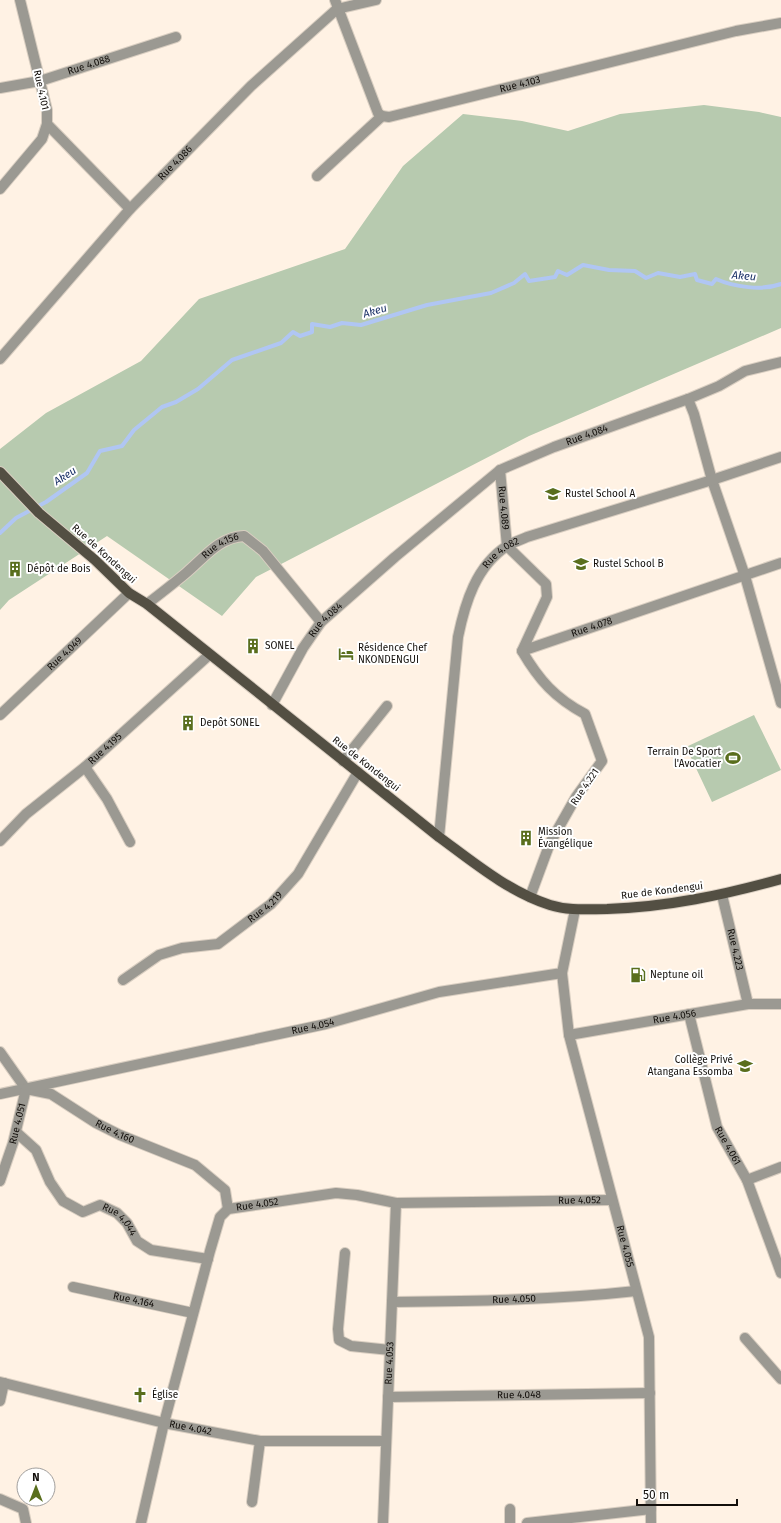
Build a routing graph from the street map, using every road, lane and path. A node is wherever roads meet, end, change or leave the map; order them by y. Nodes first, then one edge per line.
1 (20, 0) edge
2 (376, 0) edge
3 (336, 5) edge
4 (781, 23) edge
5 (176, 37) dead end
6 (40, 81) junction
7 (0, 88) edge
8 (382, 116) junction
9 (47, 124) junction
10 (317, 176) dead end
11 (0, 189) edge
12 (130, 209) junction
13 (0, 359) edge
14 (781, 362) edge
15 (688, 399) junction
16 (781, 457) edge
17 (500, 470) junction
18 (0, 472) edge
19 (712, 480) junction
20 (507, 546) junction
21 (781, 563) edge
22 (745, 576) junction
23 (129, 593) junction
24 (147, 604) junction
25 (321, 622) junction
26 (522, 651) junction
27 (209, 655) junction
28 (777, 675) edge
29 (781, 704) edge
30 (272, 705) junction
31 (387, 706) dead end
32 (0, 715) edge
33 (343, 761) junction
34 (85, 768) junction
35 (358, 772) junction
36 (439, 837) junction
37 (0, 841) edge
38 (130, 842) dead end
39 (781, 879) edge
40 (722, 895) junction
41 (530, 897) junction
42 (575, 910) junction
43 (562, 974) junction
44 (123, 980) dead end
45 (748, 1004) junction
46 (781, 1004) edge
47 (689, 1014) junction
48 (569, 1035) junction
49 (0, 1052) edge
50 (26, 1089) junction
51 (0, 1094) edge
52 (16, 1132) junction
53 (781, 1167) edge
54 (0, 1180) edge
55 (747, 1180) junction
56 (612, 1200) junction
57 (396, 1203) junction
58 (228, 1208) junction
59 (345, 1253) dead end
60 (208, 1259) junction
61 (781, 1273) edge
62 (73, 1288) dead end
63 (636, 1291) junction
64 (392, 1302) junction
65 (193, 1313) junction
66 (745, 1338) dead end
67 (390, 1350) junction
68 (781, 1379) edge
69 (2, 1382) edge
70 (650, 1393) junction
71 (388, 1397) junction
72 (0, 1401) edge
73 (164, 1423) junction
74 (260, 1441) junction
75 (386, 1441) junction
76 (0, 1499) edge
77 (252, 1502) dead end
78 (510, 1509) dead end
79 (651, 1509) junction
80 (26, 1523) edge
81 (141, 1523) edge
82 (383, 1523) edge
83 (510, 1523) edge
84 (527, 1523) edge
85 (651, 1523) edge

1 - 6 street, Rue 4.101
2 - 3 street, Rue 4.086
3 - 8 street
3 - 12 street, Rue 4.086
4 - 8 street, Rue 4.103
5 - 6 street, Rue 4.088
6 - 7 street, Rue 4.088
6 - 9 street, Rue 4.101
8 - 10 street
9 - 11 street, Rue 4.101
9 - 12 street
12 - 13 street, Rue 4.086
14 - 15 street, Rue 4.084
15 - 17 street, Rue 4.084
15 - 19 street
16 - 19 street, Rue 4.082
17 - 20 street, Rue 4.089
17 - 25 street, Rue 4.084
18 - 23 main road, Rue de Kondengui
19 - 20 street, Rue 4.082
19 - 22 street
20 - 26 street
20 - 36 street, Rue 4.082
21 - 22 street, Rue 4.078
22 - 26 street, Rue 4.078
22 - 28 street
23 - 24 main road, Rue de Kondengui
23 - 32 street, Rue 4.049
24 - 25 street, Rue 4.156
24 - 27 main road, Rue de Kondengui
25 - 30 street, Rue 4.084
26 - 41 street, Rue 4.221
27 - 30 main road, Rue de Kondengui
27 - 34 street, Rue 4.195
28 - 29 street
30 - 33 main road, Rue de Kondengui
31 - 33 street
33 - 35 main road, Rue de Kondengui
34 - 37 street, Rue 4.195
34 - 38 street
35 - 36 main road, Rue de Kondengui
35 - 44 street, Rue 4.219
36 - 41 main road, Rue de Kondengui
39 - 40 main road, Rue de Kondengui
40 - 42 main road, Rue de Kondengui
40 - 45 street, Rue 4.223
41 - 42 main road, Rue de Kondengui
42 - 43 street
43 - 48 street, Rue 4.055
43 - 50 street, Rue 4.054
45 - 46 street, Rue 4.056
45 - 47 street, Rue 4.056
47 - 48 street, Rue 4.056
47 - 55 street, Rue 4.061
48 - 56 street, Rue 4.055
49 - 50 street
50 - 51 street, Rue 4.054
50 - 52 street, Rue 4.051
50 - 58 street, Rue 4.160
52 - 54 street, Rue 4.051
52 - 60 street, Rue 4.044
53 - 55 street
55 - 61 street, Rue 4.061
56 - 57 street, Rue 4.052
56 - 63 street, Rue 4.055
57 - 58 street, Rue 4.052
57 - 64 street, Rue 4.053
58 - 60 street, Rue 4.052
59 - 67 street
60 - 65 street, Rue 4.052
62 - 65 street, Rue 4.164
63 - 64 street, Rue 4.050
63 - 70 street, Rue 4.055
64 - 67 street, Rue 4.053
65 - 73 street, Rue 4.052
66 - 68 street
67 - 71 street, Rue 4.053
69 - 72 street
69 - 73 street, Rue 4.042
70 - 71 street, Rue 4.048
70 - 79 street, Rue 4.055
71 - 75 street, Rue 4.053
73 - 74 street, Rue 4.042
73 - 81 street, Rue 4.052
74 - 75 street, Rue 4.042
74 - 77 street
75 - 82 street, Rue 4.053
76 - 80 street
78 - 83 street
79 - 84 street
79 - 85 street, Rue 4.055

